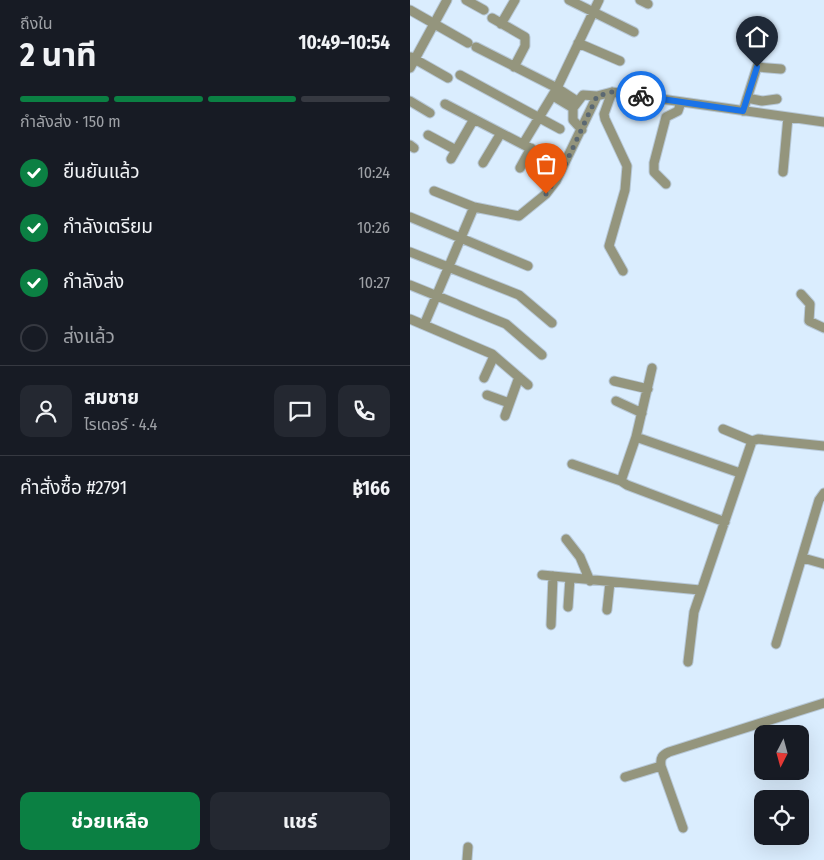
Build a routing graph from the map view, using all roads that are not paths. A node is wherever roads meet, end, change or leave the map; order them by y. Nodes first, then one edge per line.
1 (447, 0) edge
2 (466, 0) edge
3 (515, 0) edge
4 (569, 0) edge
5 (599, 0) edge
6 (410, 10) edge
7 (484, 10) dead end
8 (593, 12) junction
9 (492, 18) dead end
10 (434, 24) junction
11 (501, 24) junction
12 (634, 32) dead end
13 (578, 43) junction
14 (412, 61) edge
15 (620, 62) dead end
16 (514, 67) junction
17 (781, 69) dead end
18 (460, 75) dead end
19 (448, 78) dead end
20 (555, 92) junction
21 (612, 92) junction
22 (597, 96) junction
23 (747, 98) junction
24 (776, 99) dead end
25 (410, 101) edge
26 (680, 102) junction
27 (445, 104) dead end
28 (575, 104) junction
29 (743, 111) junction
30 (430, 113) dead end
31 (540, 116) junction
32 (788, 117) junction
33 (474, 119) junction
34 (824, 122) edge
35 (560, 129) dead end
36 (582, 130) junction
37 (501, 133) junction
38 (428, 135) dead end
39 (527, 146) junction
40 (456, 150) junction
41 (451, 159) dead end
42 (551, 159) dead end
43 (483, 163) dead end
44 (520, 168) dead end
45 (783, 172) dead end
46 (666, 184) dead end
47 (434, 191) dead end
48 (474, 207) junction
49 (411, 219) edge
50 (461, 238) junction
51 (410, 252) edge
52 (528, 266) dead end
53 (449, 267) junction
54 (623, 271) dead end
55 (410, 286) edge
56 (801, 294) dead end
57 (437, 296) junction
58 (410, 319) edge
59 (552, 323) dead end
60 (424, 325) junction
61 (824, 328) edge
62 (542, 355) dead end
63 (494, 356) junction
64 (652, 368) dead end
65 (518, 377) junction
66 (484, 378) dead end
67 (614, 381) dead end
68 (528, 385) dead end
69 (648, 389) junction
70 (487, 395) dead end
71 (616, 401) dead end
72 (509, 403) junction
73 (642, 413) junction
74 (504, 416) dead end
75 (723, 429) dead end
76 (636, 437) junction
77 (752, 441) junction
78 (824, 446) edge
79 (572, 464) dead end
80 (740, 473) junction
81 (621, 481) junction
82 (824, 493) edge
83 (725, 522) junction
84 (566, 539) dead end
85 (803, 558) junction
86 (824, 564) edge
87 (542, 575) dead end
88 (553, 576) junction
89 (570, 578) junction
90 (590, 581) junction
91 (610, 582) junction
92 (700, 590) junction
93 (568, 607) dead end
94 (607, 610) dead end
95 (551, 625) dead end
96 (776, 644) dead end
97 (688, 662) dead end
98 (824, 703) edge
99 (661, 766) junction
100 (625, 778) dead end
101 (683, 828) dead end
102 (468, 847) dead end
103 (467, 860) edge

1 - 10 street
2 - 7 street
3 - 11 street
4 - 8 street
5 - 8 street
6 - 10 street
8 - 12 street
8 - 13 street
9 - 11 street
10 - 14 street
10 - 16 street
11 - 16 street
13 - 15 street
13 - 20 street
14 - 19 street
16 - 20 street
17 - 23 street
18 - 31 street
20 - 28 street
20 - 31 street
21 - 22 street
21 - 26 street
21 - 54 street
22 - 28 street
22 - 36 street
23 - 24 street
23 - 29 street
25 - 30 street
26 - 29 street
26 - 46 street
27 - 33 street
28 - 36 street
29 - 32 street
31 - 35 street
31 - 39 street
32 - 34 street
32 - 45 street
33 - 37 street
33 - 40 street
36 - 48 street
37 - 39 street
37 - 43 street
38 - 40 street
39 - 42 street
39 - 44 street
40 - 41 street
47 - 48 street
48 - 50 street
49 - 50 street
50 - 52 street
50 - 53 street
51 - 53 street
53 - 57 street
53 - 59 street
55 - 57 street
56 - 61 street
57 - 60 street
57 - 62 street
58 - 60 street
60 - 63 street
63 - 65 street
63 - 66 street
64 - 69 street
65 - 68 street
65 - 72 street
67 - 69 street
69 - 73 street
70 - 72 street
71 - 73 street
72 - 74 street
73 - 76 street
75 - 77 street
76 - 80 street
76 - 81 street
77 - 78 street
77 - 80 street
79 - 81 street
80 - 83 street
81 - 83 street
82 - 85 street
83 - 92 street
84 - 90 street
85 - 86 street
85 - 96 street
87 - 88 street
88 - 89 street
88 - 95 street
89 - 90 street
89 - 93 street
90 - 91 street
91 - 92 street
91 - 94 street
92 - 97 street
98 - 99 street
99 - 100 street
99 - 101 street
102 - 103 street

